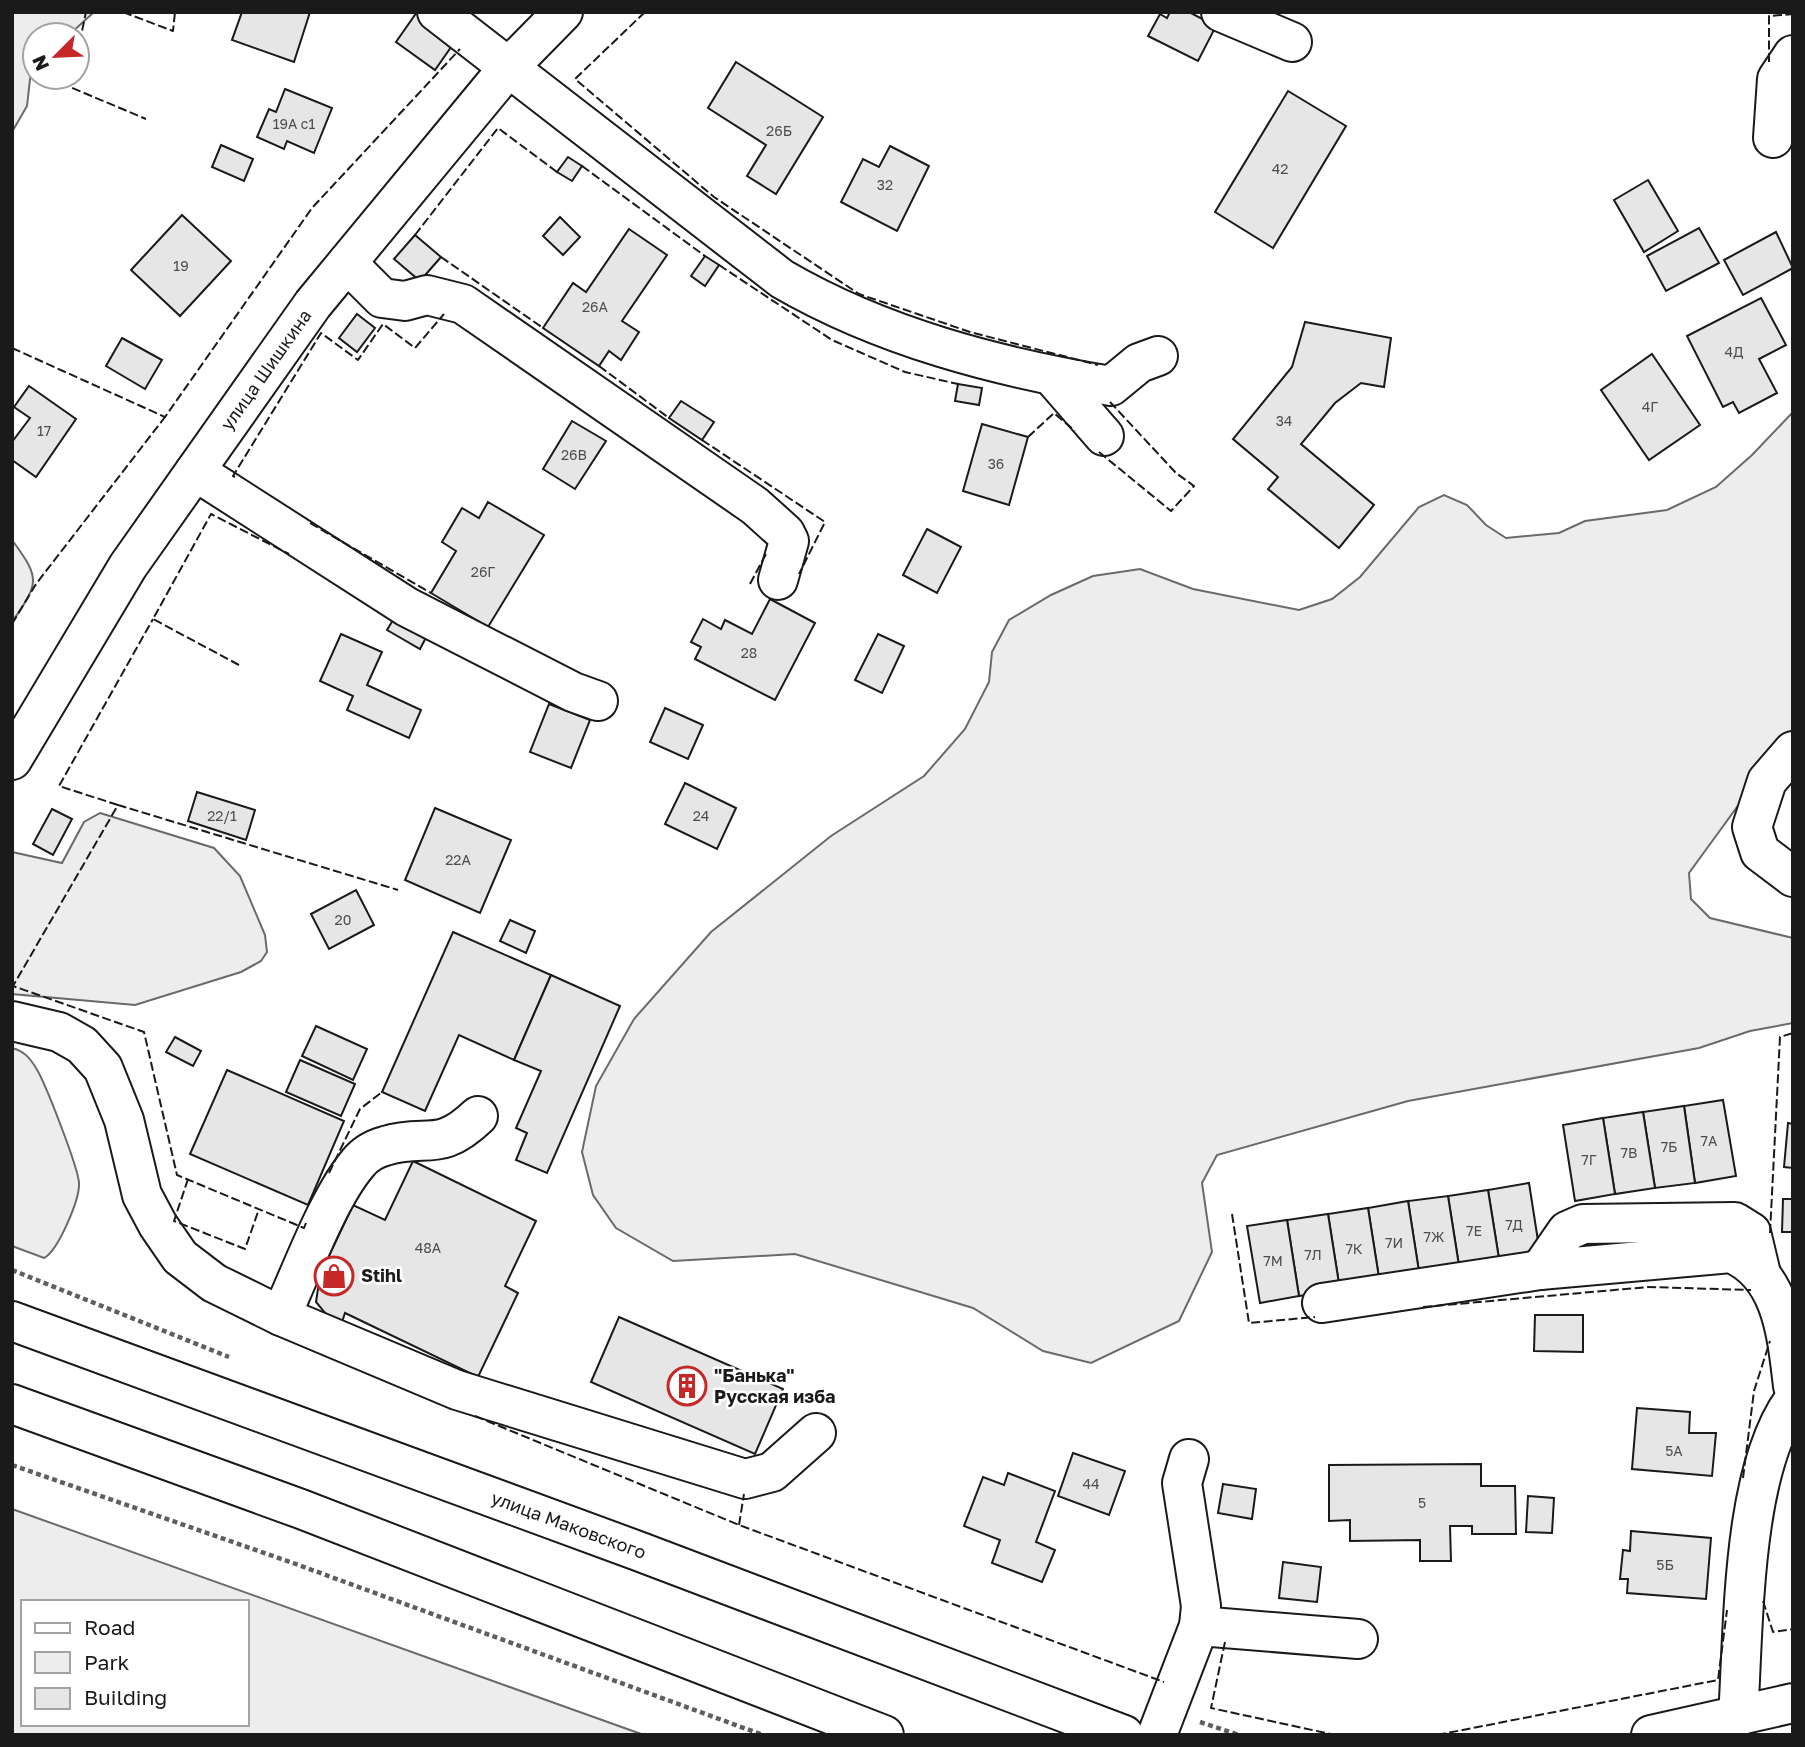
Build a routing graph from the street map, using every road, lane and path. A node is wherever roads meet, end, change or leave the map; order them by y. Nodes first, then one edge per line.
1 (437, 12) edge
2 (563, 12) edge
3 (1221, 12) edge
4 (1292, 42) dead end
5 (1793, 55) edge
6 (508, 68) junction
7 (1773, 138) dead end
8 (346, 262) junction
9 (1158, 356) dead end
10 (1052, 376) junction
11 (1104, 436) dead end
12 (195, 471) junction
13 (778, 580) dead end
14 (598, 701) dead end
15 (1793, 751) edge
16 (12, 760) edge
17 (1793, 877) edge
18 (12, 1021) edge
19 (478, 1116) dead end
20 (1322, 1303) dead end
21 (281, 1316) junction
22 (12, 1321) edge
23 (1793, 1386) edge
24 (1793, 1401) edge
25 (12, 1404) edge
26 (816, 1433) dead end
27 (1189, 1458) dead end
28 (12, 1465) edge
29 (1199, 1626) junction
30 (1358, 1639) dead end
31 (1793, 1703) edge
32 (1738, 1717) junction
33 (764, 1735) edge
34 (884, 1735) edge
35 (1124, 1735) edge
36 (1157, 1735) edge
37 (1651, 1735) edge

1 - 6 main road
2 - 6 main road, улица Шишкина
3 - 4 main road
5 - 7 main road
6 - 8 main road, улица Шишкина
6 - 10 main road
8 - 12 main road, улица Шишкина
8 - 13 main road
9 - 10 main road
10 - 11 main road
12 - 14 main road
12 - 16 main road, улица Шишкина
15 - 17 main road
18 - 21 main road
19 - 21 main road
20 - 23 main road
21 - 26 main road
22 - 35 main road, улица Маковского
24 - 32 main road
25 - 34 main road
27 - 29 main road
28 - 33 path
29 - 30 main road
29 - 36 main road
31 - 32 main road
32 - 37 main road

